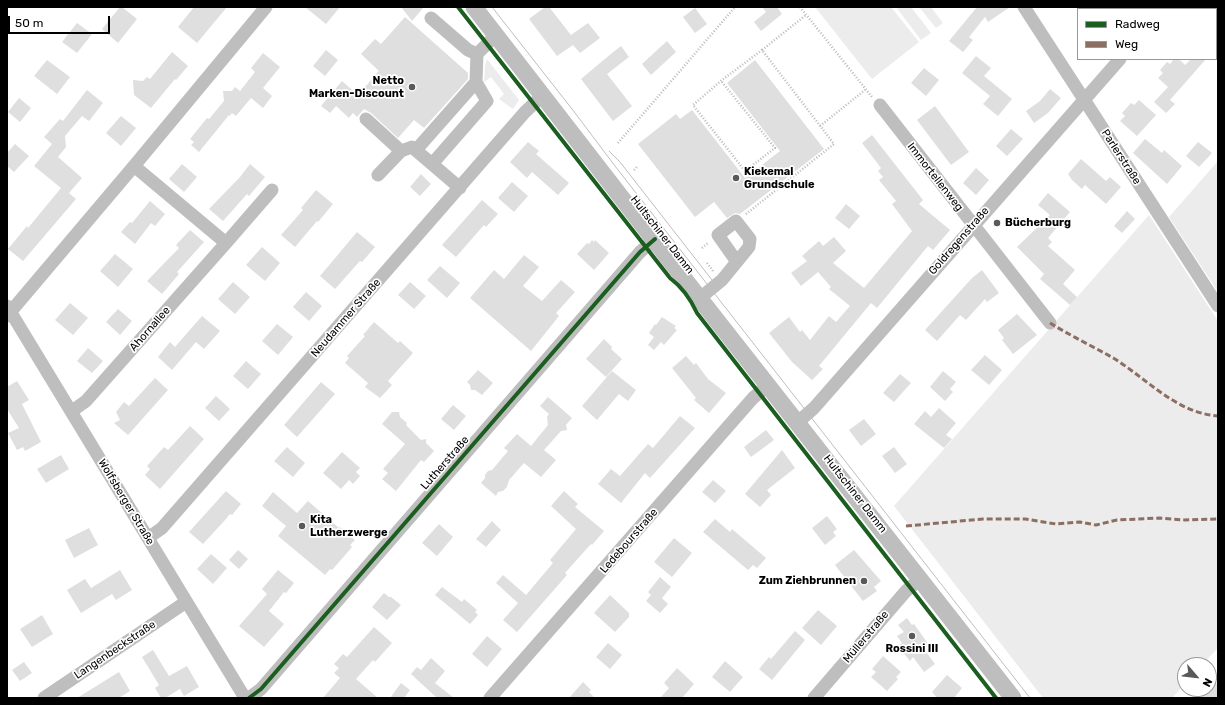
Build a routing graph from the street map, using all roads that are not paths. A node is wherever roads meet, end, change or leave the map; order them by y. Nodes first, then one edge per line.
1 (266, 7) edge
2 (474, 7) edge
3 (1024, 7) edge
4 (431, 18) dead end
5 (496, 35) junction
6 (477, 54) junction
7 (1119, 60) edge
8 (476, 82) junction
9 (543, 95) junction
10 (1084, 100) junction
11 (880, 105) road end
12 (366, 119) dead end
13 (401, 150) junction
14 (416, 150) junction
15 (432, 164) junction
16 (134, 166) junction
17 (378, 175) dead end
18 (460, 188) junction
19 (272, 190) dead end
20 (973, 225) junction
21 (655, 239) junction
22 (226, 243) junction
23 (737, 262) junction
24 (700, 298) junction
25 (1218, 306) edge
26 (8, 312) edge
27 (1050, 323) dead end
28 (768, 385) junction
29 (72, 411) junction
30 (798, 422) junction
31 (148, 538) junction
32 (920, 579) junction
33 (186, 602) junction
34 (44, 698) edge
35 (245, 698) edge
36 (249, 698) edge
37 (490, 698) edge
38 (814, 698) edge
39 (1013, 698) edge

1 - 16 street
2 - 5 main road, Hultschiner Damm
3 - 10 street, Parlerstraße
4 - 6 street
5 - 6 street
5 - 9 main road, Hultschiner Damm
6 - 8 street
7 - 10 street, Goldregenstraße
8 - 14 street
8 - 15 street
9 - 18 street, Neudammer Straße
9 - 21 main road, Hultschiner Damm
10 - 20 street, Goldregenstraße
10 - 25 street, Parlerstraße
11 - 20 street, Immortellenweg
12 - 13 street
13 - 14 street
13 - 17 street
14 - 15 street
15 - 18 street
16 - 22 street
16 - 26 street
18 - 31 street, Neudammer Straße
19 - 22 street, Ahornallee
20 - 27 street, Immortellenweg
20 - 30 street, Goldregenstraße
21 - 24 main road, Hultschiner Damm
21 - 36 street, Lutherstraße
22 - 29 street, Ahornallee
23 - 23 street
23 - 24 street
24 - 28 main road, Hultschiner Damm
26 - 29 street, Wolfsberger Straße
28 - 30 main road, Hultschiner Damm
28 - 37 street, Ledebourstraße
29 - 31 street, Wolfsberger Straße
30 - 32 main road, Hultschiner Damm
31 - 33 street, Wolfsberger Straße
32 - 38 street, Müllerstraße
32 - 39 main road, Hultschiner Damm
33 - 34 street, Langenbeckstraße
33 - 35 street, Wolfsberger Straße

